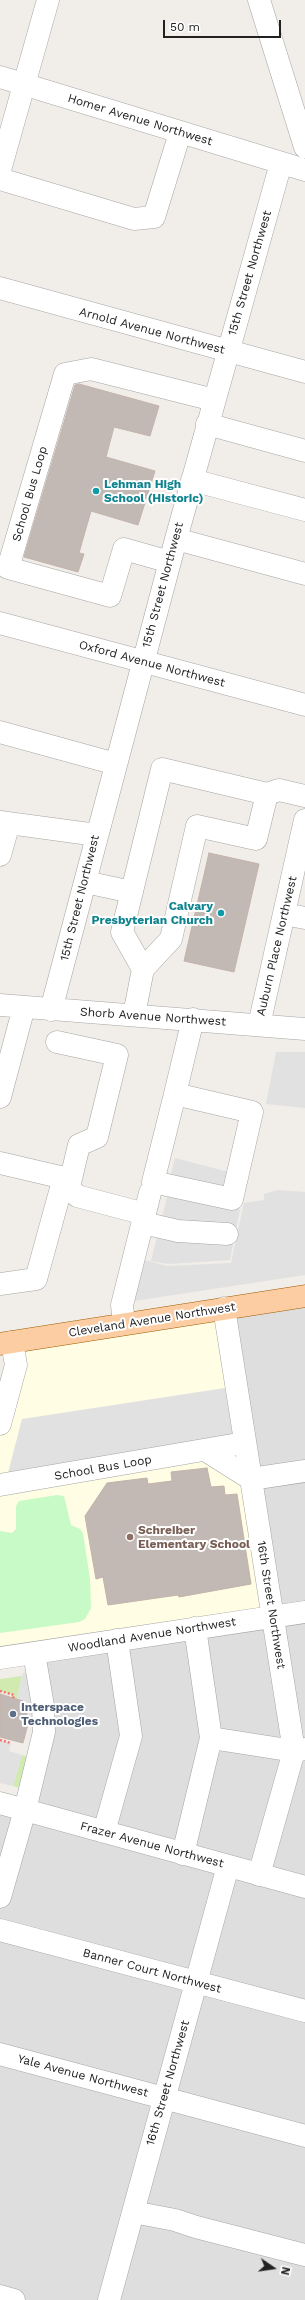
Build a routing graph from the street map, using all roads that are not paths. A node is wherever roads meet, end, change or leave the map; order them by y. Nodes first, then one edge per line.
1 (48, 0) edge
2 (259, 0) edge
3 (0, 77) edge
4 (24, 84) junction
5 (180, 133) junction
6 (305, 147) edge
7 (281, 163) junction
8 (0, 170) edge
9 (305, 170) edge
10 (0, 180) edge
11 (0, 288) edge
12 (227, 351) junction
13 (305, 372) edge
14 (214, 400) junction
15 (207, 424) junction
16 (305, 451) edge
17 (192, 480) junction
18 (305, 510) edge
19 (176, 539) junction
20 (170, 562) junction
21 (305, 574) edge
22 (0, 623) edge
23 (142, 662) junction
24 (305, 705) edge
25 (0, 732) edge
26 (116, 764) junction
27 (267, 794) junction
28 (305, 796) edge
29 (305, 820) edge
30 (4, 822) edge
31 (97, 834) junction
32 (0, 855) edge
33 (85, 882) junction
34 (132, 892) junction
35 (294, 916) edge
36 (143, 969) junction
37 (0, 1005) edge
38 (24, 1007) junction
39 (51, 1010) junction
40 (134, 1015) junction
41 (193, 1019) junction
42 (259, 1025) junction
43 (305, 1029) edge
44 (57, 1042) dead end
45 (174, 1094) junction
46 (0, 1097) edge
47 (0, 1163) edge
48 (66, 1184) junction
49 (152, 1187) junction
50 (144, 1218) junction
51 (227, 1234) dead end
52 (0, 1284) edge
53 (305, 1296) edge
54 (224, 1308) junction
55 (124, 1324) junction
56 (6, 1343) edge
57 (0, 1424) edge
58 (244, 1443) junction
59 (205, 1450) junction
60 (305, 1470) edge
61 (251, 1479) junction
62 (0, 1485) edge
63 (305, 1612) edge
64 (273, 1617) junction
65 (195, 1628) junction
66 (117, 1640) junction
67 (34, 1653) junction
68 (0, 1658) edge
69 (212, 1738) junction
70 (299, 1750) edge
71 (0, 1803) edge
72 (25, 1810) junction
73 (104, 1832) junction
74 (183, 1854) junction
75 (228, 1866) junction
76 (259, 1875) junction
77 (305, 1887) edge
78 (0, 1897) edge
79 (0, 1930) edge
80 (196, 1982) junction
81 (305, 2011) edge
82 (0, 2054) edge
83 (164, 2098) junction
84 (305, 2136) edge
85 (133, 2212) junction
86 (305, 2255) edge
87 (0, 2296) edge
88 (14, 2300) edge
89 (109, 2300) edge

1 - 4 street
2 - 6 street
3 - 4 street, Homer Avenue Northwest
4 - 5 street, Homer Avenue Northwest
4 - 8 street
5 - 7 street, Homer Avenue Northwest
5 - 10 street
7 - 9 street
7 - 12 street, 15th Street Northwest
11 - 12 street, Arnold Avenue Northwest
12 - 13 street, Arnold Avenue Northwest
12 - 14 street, 15th Street Northwest
14 - 15 street, 15th Street Northwest
14 - 20 street, School Bus Loop
15 - 16 street
15 - 17 street, 15th Street Northwest
17 - 18 street
17 - 19 street, 15th Street Northwest
19 - 20 street, 15th Street Northwest
19 - 21 street
20 - 23 street, 15th Street Northwest
22 - 23 street, Oxford Avenue Northwest
23 - 24 street, Oxford Avenue Northwest
23 - 26 street, 15th Street Northwest
25 - 26 street
26 - 31 street, 15th Street Northwest
27 - 28 street
27 - 34 street
27 - 36 street
29 - 35 street, Auburn Place Northwest
30 - 31 street
30 - 32 street
31 - 33 street, 15th Street Northwest
33 - 34 street
33 - 39 street, 15th Street Northwest
34 - 36 street
35 - 42 street, Auburn Place Northwest
36 - 40 street
37 - 38 street, Shorb Avenue Northwest
38 - 39 street, Shorb Avenue Northwest
38 - 46 street
39 - 40 street, Shorb Avenue Northwest
40 - 41 street, Shorb Avenue Northwest
41 - 42 street, Shorb Avenue Northwest
41 - 45 street
42 - 43 street, Shorb Avenue Northwest
44 - 48 street
45 - 49 street
45 - 49 street
47 - 48 street
48 - 50 street
48 - 52 street
49 - 50 street
50 - 51 street
50 - 55 street
53 - 54 main road, Cleveland Avenue Northwest
54 - 55 main road, Cleveland Avenue Northwest
54 - 58 street, 16th Street Northwest
55 - 56 main road, Cleveland Avenue Northwest
56 - 57 street
58 - 59 street, School Bus Loop
58 - 61 street, 16th Street Northwest
59 - 61 street
59 - 62 street, School Bus Loop
60 - 61 street
61 - 64 street, 16th Street Northwest
63 - 64 street, Woodland Avenue Northwest
64 - 65 street, Woodland Avenue Northwest
64 - 70 street, 16th Street Northwest
65 - 66 street, Woodland Avenue Northwest
65 - 69 street
66 - 67 street, Woodland Avenue Northwest
66 - 73 street
67 - 68 street, Woodland Avenue Northwest
67 - 72 street
69 - 70 street
69 - 74 street
70 - 76 street, 16th Street Northwest
71 - 72 street, Frazer Avenue Northwest
72 - 73 street, Frazer Avenue Northwest
72 - 78 street
73 - 74 street, Frazer Avenue Northwest
74 - 75 street, Frazer Avenue Northwest
75 - 76 street, Frazer Avenue Northwest
75 - 80 street, 16th Street Northwest
76 - 77 street, Frazer Avenue Northwest
79 - 80 street, Banner Court Northwest
80 - 81 street, Banner Court Northwest
80 - 83 street, 16th Street Northwest
82 - 83 street, Yale Avenue Northwest
83 - 84 street, Yale Avenue Northwest
83 - 85 street, 16th Street Northwest
85 - 86 street
85 - 89 street, 16th Street Northwest
87 - 88 street

